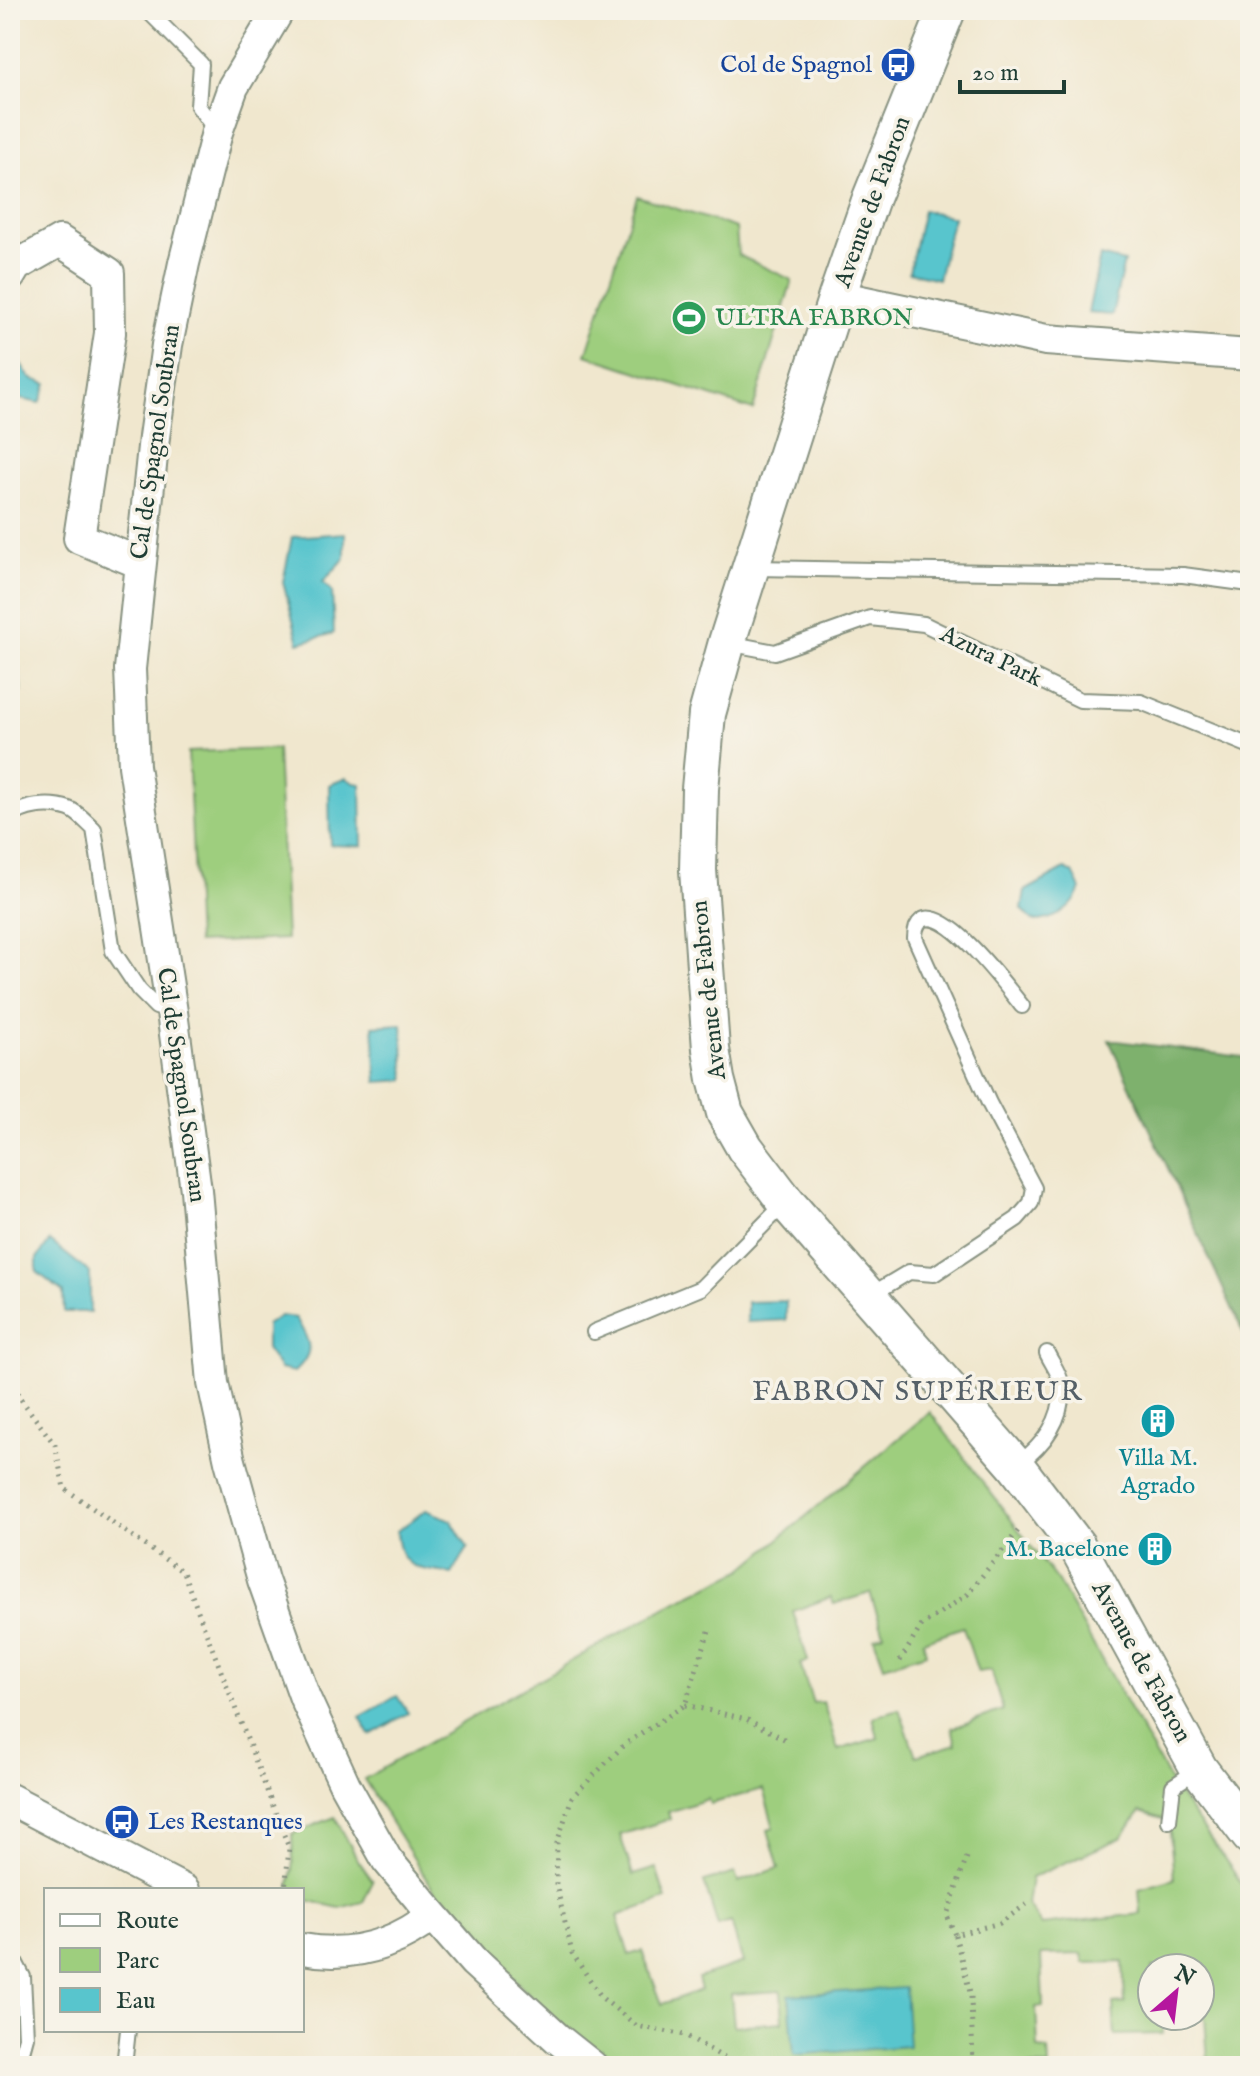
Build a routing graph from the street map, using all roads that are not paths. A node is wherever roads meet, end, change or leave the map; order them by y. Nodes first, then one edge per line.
1 (147, 10) edge
2 (279, 10) edge
3 (947, 10) edge
4 (217, 132) junction
5 (10, 276) edge
6 (837, 296) junction
7 (1250, 355) edge
8 (140, 563) junction
9 (751, 568) junction
10 (1250, 584) edge
11 (727, 642) junction
12 (1250, 746) edge
13 (10, 820) edge
14 (1022, 1006) dead end
15 (172, 1012) junction
16 (786, 1202) junction
17 (869, 1296) junction
18 (594, 1332) dead end
19 (1047, 1353) dead end
20 (1016, 1466) junction
21 (1199, 1769) junction
22 (10, 1799) edge
23 (1169, 1821) dead end
24 (1250, 1836) edge
25 (178, 1888) edge
26 (433, 1915) junction
27 (304, 1949) edge
28 (10, 1952) edge
29 (128, 2032) edge
30 (18, 2066) edge
31 (124, 2066) edge
32 (592, 2066) edge

1 - 4 lane
2 - 4 street, Cal de Spagnol Soubran
3 - 6 street, Avenue de Fabron
4 - 8 street, Cal de Spagnol Soubran
5 - 8 street
6 - 7 street
6 - 9 street, Avenue de Fabron
8 - 15 street, Cal de Spagnol Soubran
9 - 10 lane
9 - 11 street, Avenue de Fabron
11 - 12 lane, Azura Park
11 - 16 street, Avenue de Fabron
13 - 15 lane
14 - 17 lane
15 - 26 street, Cal de Spagnol Soubran
16 - 17 street, Avenue de Fabron
16 - 18 lane
17 - 20 street, Avenue de Fabron
19 - 20 lane
20 - 21 street, Avenue de Fabron
21 - 23 lane
21 - 24 street, Avenue de Fabron
22 - 25 street
26 - 27 street
26 - 32 street, Cal de Spagnol Soubran
28 - 30 lane
29 - 31 lane

